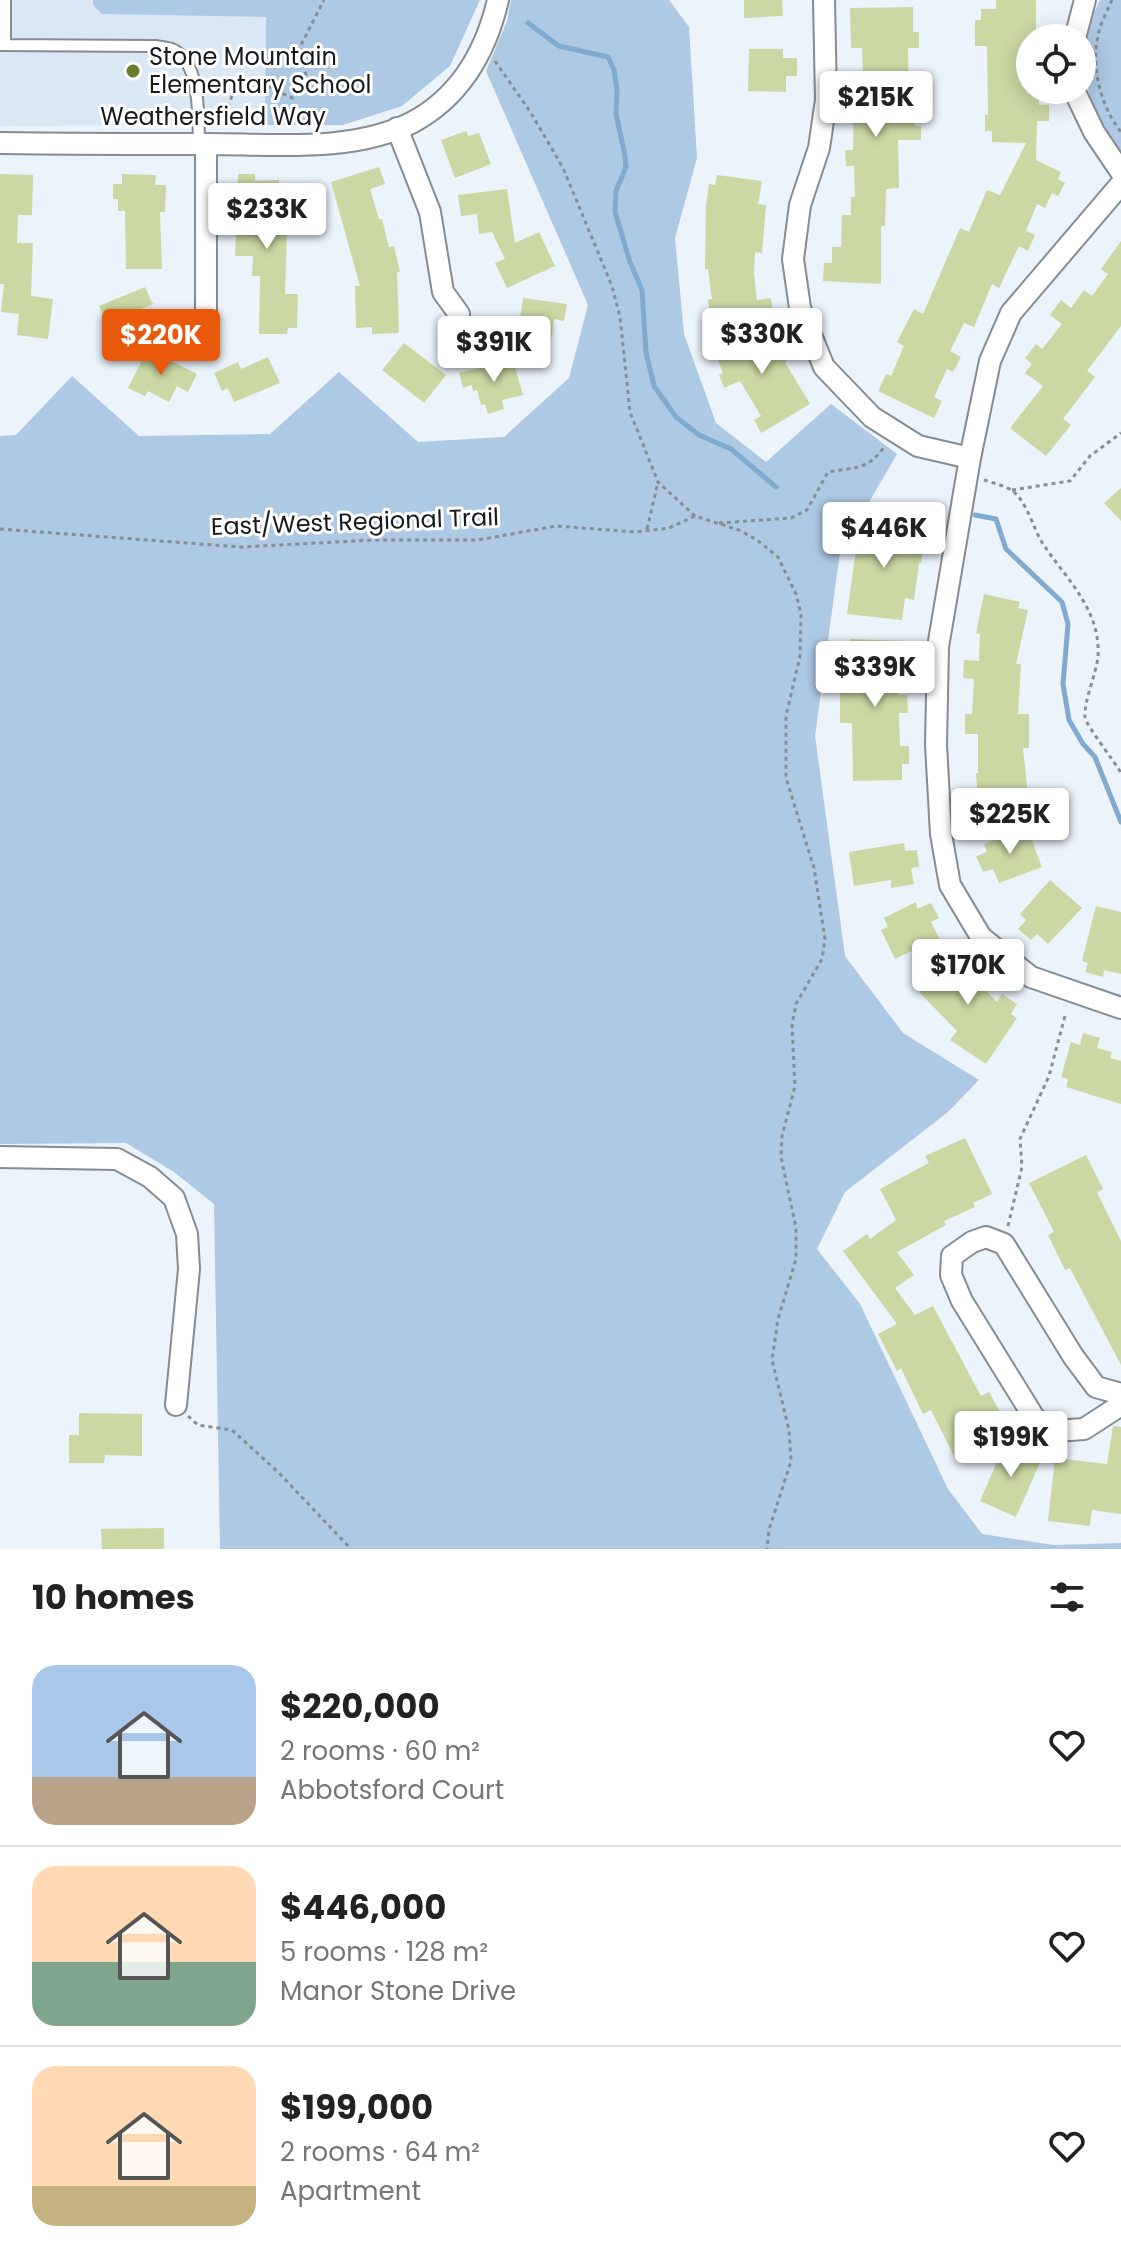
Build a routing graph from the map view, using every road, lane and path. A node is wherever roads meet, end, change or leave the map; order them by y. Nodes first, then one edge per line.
1 (5, 0) edge
2 (324, 0) edge
3 (498, 0) edge
4 (824, 0) edge
5 (1085, 0) edge
6 (1112, 0) edge
7 (1079, 24) edge
8 (483, 44) junction
9 (3, 45) edge
10 (1081, 104) edge
11 (397, 128) junction
12 (1121, 132) edge
13 (0, 143) edge
14 (209, 144) junction
15 (1121, 172) edge
16 (1121, 184) edge
17 (206, 313) dead end
18 (459, 314) dead end
19 (894, 432) junction
20 (1121, 433) edge
21 (970, 458) junction
22 (658, 482) junction
23 (1012, 490) junction
24 (695, 516) junction
25 (716, 524) junction
26 (0, 529) edge
27 (647, 531) junction
28 (1121, 773) edge
29 (1121, 1008) edge
30 (1065, 1016) dead end
31 (0, 1157) edge
32 (1004, 1244) junction
33 (1121, 1394) edge
34 (176, 1405) joint
35 (1121, 1405) edge
36 (351, 1549) edge
37 (767, 1549) edge

1 - 9 lane
2 - 14 path
3 - 8 street, Weathersfield Way
4 - 19 street
5 - 7 street
6 - 12 path
8 - 11 street, Weathersfield Way
8 - 22 path
9 - 14 lane
10 - 15 street
11 - 14 street, Weathersfield Way
11 - 18 street
13 - 14 street, Weathersfield Way
14 - 17 street
16 - 21 street
19 - 21 street
19 - 25 path
20 - 23 path
21 - 23 path
21 - 29 street
22 - 24 path
22 - 27 path
23 - 28 path
24 - 25 path
24 - 27 path, East/West Regional Trail
25 - 37 path
26 - 27 path, East/West Regional Trail
30 - 32 path
31 - 34 street
32 - 33 street
32 - 35 street
34 - 36 path

